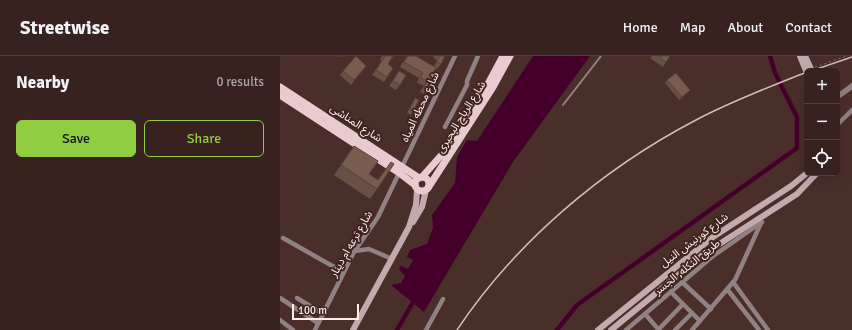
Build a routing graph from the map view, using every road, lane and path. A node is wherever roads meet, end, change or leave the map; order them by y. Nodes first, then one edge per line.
1 (455, 56) edge
2 (478, 56) edge
3 (503, 56) edge
4 (510, 56) edge
5 (601, 56) edge
6 (800, 56) edge
7 (806, 56) edge
8 (847, 56) edge
9 (808, 68) edge
10 (809, 68) edge
11 (817, 68) edge
12 (852, 86) edge
13 (280, 87) edge
14 (280, 94) edge
15 (840, 95) edge
16 (563, 105) dead end
17 (852, 110) edge
18 (840, 122) edge
19 (445, 127) dead end
20 (433, 167) junction
21 (400, 169) junction
22 (439, 172) junction
23 (804, 175) edge
24 (814, 176) edge
25 (421, 177) junction
26 (416, 188) junction
27 (427, 189) junction
28 (768, 212) junction
29 (762, 222) junction
30 (409, 227) junction
31 (283, 238) dead end
32 (354, 252) junction
33 (392, 259) junction
34 (343, 272) junction
35 (682, 282) junction
36 (733, 282) junction
37 (727, 289) junction
38 (671, 292) junction
39 (280, 298) edge
40 (297, 298) dead end
41 (442, 299) dead end
42 (684, 304) junction
43 (711, 309) junction
44 (692, 313) junction
45 (323, 314) junction
46 (644, 314) junction
47 (280, 320) edge
48 (700, 321) junction
49 (318, 323) junction
50 (292, 330) edge
51 (315, 330) edge
52 (353, 330) edge
53 (426, 330) edge
54 (598, 330) edge
55 (611, 330) edge
56 (626, 330) edge
57 (659, 330) edge
58 (676, 330) edge
59 (692, 330) edge
60 (759, 330) edge
61 (768, 330) edge

1 - 21 street, شارع محطه المياه
2 - 19 street
3 - 20 main road, شارع الرياح البحيرى
4 - 22 main road, شارع الرياح البحيرى
5 - 16 lane
6 - 9 main road
7 - 10 main road
8 - 11 path
12 - 15 street
13 - 21 main road, شارع المناشى
14 - 21 main road, شارع المناشى
17 - 18 street
20 - 22 main road
20 - 25 main road, شارع الرياح البحيرى
21 - 25 main road, شارع المناشى
21 - 26 main road, شارع المناشى
21 - 32 street, شارع ترعه ام دينار
22 - 27 main road, شارع الرياح البحيرى
23 - 54 main road, شارع كورنيش النيل
24 - 28 main road, شارع كورنيش النيل
25 - 26 main road
25 - 27 main road
26 - 27 main road
26 - 30 main road
27 - 30 main road
28 - 29 street
28 - 55 main road, شارع كورنيش النيل
29 - 35 street, طريق النكله, الجسر
29 - 36 street
30 - 33 main road
31 - 34 street
32 - 33 street
32 - 34 street, شارع ترعه ام دينار
33 - 52 main road
34 - 45 street, شارع ترعه ام دينار
35 - 38 street, طريق النكله, الجسر
35 - 43 street
36 - 37 street
36 - 61 street
37 - 43 street
37 - 60 street
38 - 42 street
38 - 46 street, طريق النكله, الجسر
39 - 49 street
40 - 45 street
41 - 53 street
42 - 44 street
42 - 57 street
43 - 48 street
44 - 48 street
44 - 58 street
45 - 49 street, شارع ترعه ام دينار
46 - 56 street, طريق النكله, الجسر
46 - 57 street
47 - 50 street
48 - 59 street
49 - 51 street, شارع ترعه ام دينار

